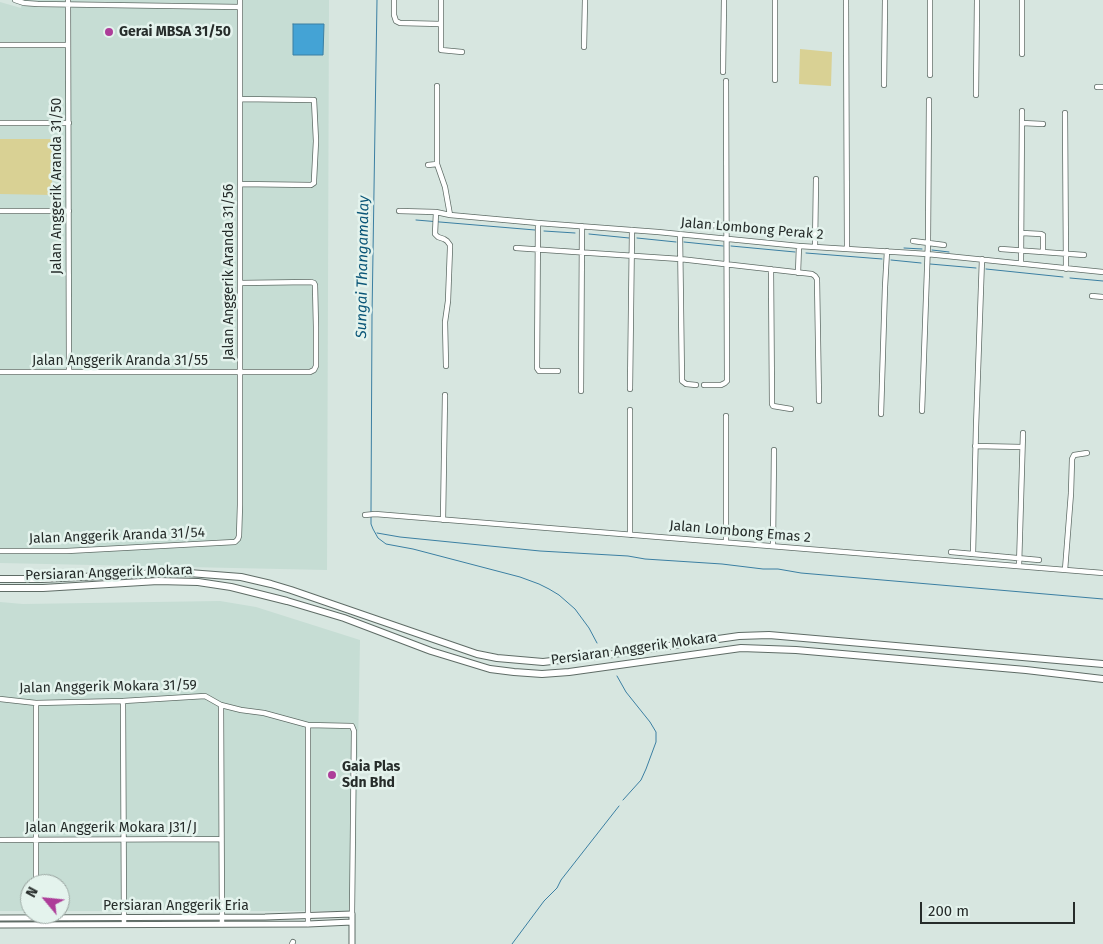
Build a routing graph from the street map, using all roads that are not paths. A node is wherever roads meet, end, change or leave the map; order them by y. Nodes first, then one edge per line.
1 (15, 0) edge
2 (240, 0) edge
3 (394, 0) edge
4 (441, 0) edge
5 (585, 0) edge
6 (724, 0) edge
7 (775, 0) edge
8 (846, 0) edge
9 (885, 0) edge
10 (930, 0) edge
11 (976, 0) edge
12 (1022, 0) edge
13 (68, 3) edge
14 (240, 7) junction
15 (441, 24) junction
16 (0, 45) edge
17 (68, 46) junction
18 (584, 47) dead end
19 (462, 52) dead end
20 (1022, 54) dead end
21 (723, 72) dead end
22 (930, 75) dead end
23 (775, 80) dead end
24 (726, 81) dead end
25 (884, 85) dead end
26 (436, 86) dead end
27 (1097, 87) dead end
28 (1103, 87) edge
29 (976, 96) dead end
30 (240, 99) junction
31 (929, 100) dead end
32 (1022, 111) dead end
33 (1065, 113) dead end
34 (0, 123) edge
35 (68, 123) junction
36 (1022, 123) junction
37 (1043, 124) dead end
38 (437, 164) junction
39 (428, 166) dead end
40 (816, 180) dead end
41 (240, 184) junction
42 (0, 211) edge
43 (69, 211) junction
44 (399, 211) dead end
45 (436, 215) junction
46 (450, 215) junction
47 (538, 223) junction
48 (708, 225) dead end
49 (582, 226) junction
50 (727, 226) junction
51 (632, 230) junction
52 (1022, 233) junction
53 (680, 234) junction
54 (727, 240) junction
55 (913, 241) dead end
56 (928, 242) junction
57 (944, 245) dead end
58 (799, 246) junction
59 (815, 247) junction
60 (516, 248) dead end
61 (847, 249) junction
62 (1001, 249) dead end
63 (538, 250) junction
64 (1022, 250) junction
65 (887, 251) junction
66 (582, 252) junction
67 (1043, 252) junction
68 (927, 254) junction
69 (1066, 254) junction
70 (1084, 255) dead end
71 (631, 256) junction
72 (680, 259) junction
73 (982, 259) junction
74 (1021, 263) junction
75 (726, 264) junction
76 (1066, 269) junction
77 (771, 270) junction
78 (1103, 272) edge
79 (798, 273) junction
80 (240, 283) junction
81 (1092, 296) dead end
82 (1103, 298) edge
83 (446, 366) dead end
84 (558, 371) dead end
85 (0, 372) edge
86 (69, 372) junction
87 (240, 372) junction
88 (696, 385) dead end
89 (704, 385) dead end
90 (630, 389) dead end
91 (581, 391) dead end
92 (445, 395) dead end
93 (818, 401) dead end
94 (791, 409) dead end
95 (630, 410) dead end
96 (922, 411) dead end
97 (881, 414) dead end
98 (726, 416) dead end
99 (1022, 433) dead end
100 (975, 446) junction
101 (1022, 447) junction
102 (774, 450) dead end
103 (1086, 453) dead end
104 (365, 515) dead end
105 (443, 520) junction
106 (630, 535) junction
107 (235, 542) joint
108 (726, 542) junction
109 (773, 546) junction
110 (0, 551) edge
111 (951, 552) dead end
112 (973, 554) junction
113 (1020, 558) junction
114 (1039, 560) dead end
115 (1019, 566) junction
116 (1065, 570) junction
117 (1103, 573) edge
118 (0, 579) edge
119 (0, 588) edge
120 (1103, 664) edge
121 (1103, 679) edge
122 (0, 699) edge
123 (123, 701) junction
124 (36, 703) junction
125 (220, 705) junction
126 (308, 725) junction
127 (221, 839) junction
128 (0, 840) edge
129 (36, 840) junction
130 (123, 840) junction
131 (36, 874) edge
132 (352, 914) junction
133 (70, 916) edge
134 (222, 916) junction
135 (308, 916) junction
136 (20, 917) edge
137 (123, 917) junction
138 (0, 918) edge
139 (352, 922) junction
140 (124, 924) junction
141 (222, 924) junction
142 (308, 924) junction
143 (0, 925) edge
144 (36, 925) joint
145 (352, 944) edge

1 - 13 street
2 - 14 street, Jalan Anggerik Aranda 31/56
3 - 15 street
4 - 15 street
5 - 18 street
6 - 21 street
7 - 23 street
8 - 61 street
9 - 25 street
10 - 22 street
11 - 29 street
12 - 20 street
13 - 14 street
13 - 17 street, Jalan Anggerik Aranda 31/50
14 - 30 street, Jalan Anggerik Aranda 31/56
15 - 19 street
16 - 17 street
17 - 35 street, Jalan Anggerik Aranda 31/50
24 - 50 street
26 - 38 street
27 - 28 street
30 - 41 street, Jalan Anggerik Aranda 31/56
30 - 41 street
31 - 56 street
32 - 36 street
33 - 69 street
34 - 35 street
35 - 43 street, Jalan Anggerik Aranda 31/50
36 - 37 street
36 - 52 street
38 - 39 street
38 - 46 street
40 - 59 street
41 - 80 street, Jalan Anggerik Aranda 31/56
42 - 43 street
43 - 86 street, Jalan Anggerik Aranda 31/50
44 - 45 street, Jalan Lombong Perak 2
45 - 46 street, Jalan Lombong Perak 2
45 - 83 street
46 - 47 street, Jalan Lombong Perak 2
47 - 49 street, Jalan Lombong Perak 2
47 - 63 street
48 - 50 street
49 - 51 street, Jalan Lombong Perak 2
49 - 66 street
50 - 54 street
51 - 53 street, Jalan Lombong Perak 2
51 - 71 street
52 - 64 street
52 - 67 street
53 - 54 street, Jalan Lombong Perak 2
53 - 72 street
54 - 58 street, Jalan Lombong Perak 2
54 - 75 street
55 - 56 street
56 - 57 street
56 - 68 street
58 - 59 street, Jalan Lombong Perak 2
58 - 79 street
59 - 61 street, Jalan Lombong Perak 2
60 - 63 street
61 - 65 street, Jalan Lombong Perak 2
62 - 64 street
63 - 66 street
63 - 84 street
64 - 67 street
64 - 74 street
65 - 68 street, Jalan Lombong Perak 2
65 - 97 street
66 - 71 street
66 - 91 street
67 - 69 street
68 - 73 street, Jalan Lombong Perak 2
68 - 96 street
69 - 70 street
69 - 76 street
71 - 72 street
71 - 90 street
72 - 75 street
72 - 88 street
73 - 74 street, Jalan Lombong Perak 2
73 - 100 street
74 - 76 street, Jalan Lombong Perak 2
75 - 77 street
75 - 89 street
76 - 78 street, Jalan Lombong Perak 2
77 - 79 street
77 - 94 street
79 - 93 street
80 - 87 street, Jalan Anggerik Aranda 31/56
80 - 87 street, Jalan Anggerik Aranda 31/55
81 - 82 street
85 - 86 street, Jalan Anggerik Aranda 31/55
86 - 87 street, Jalan Anggerik Aranda 31/55
87 - 107 street, Jalan Anggerik Aranda 31/56
92 - 105 street
95 - 106 street
98 - 108 street
99 - 101 street
100 - 101 street
100 - 112 street
101 - 113 street
102 - 109 street
103 - 116 street
104 - 105 street, Jalan Lombong Emas 2
105 - 106 street, Jalan Lombong Emas 2
106 - 108 street, Jalan Lombong Emas 2
107 - 110 street, Jalan Anggerik Aranda 31/54
108 - 109 street, Jalan Lombong Emas 2
109 - 115 street, Jalan Lombong Emas 2
111 - 112 street
112 - 113 street
113 - 114 street
113 - 115 street
115 - 116 street, Jalan Lombong Emas 2
116 - 117 street, Jalan Lombong Emas 2
118 - 120 main road, Persiaran Anggerik Mokara
119 - 121 main road, Persiaran Anggerik Mokara
122 - 124 street, Jalan Anggerik Mokara 31/59
123 - 124 street, Jalan Anggerik Mokara 31/59
123 - 125 street, Jalan Anggerik Mokara 31/59
123 - 130 street
124 - 129 street
125 - 126 street, Jalan Anggerik Mokara 31/59
125 - 127 street
126 - 132 street, Jalan Anggerik Mokara 31/59
126 - 135 street
127 - 130 street, Jalan Anggerik Mokara J31/J
127 - 134 street
128 - 129 street, Jalan Anggerik Mokara J31/J
129 - 130 street, Jalan Anggerik Mokara J31/J
129 - 131 street
130 - 137 street
132 - 135 street, Persiaran Anggerik Eria
132 - 139 street
133 - 137 street, Persiaran Anggerik Eria
134 - 135 street, Persiaran Anggerik Eria
134 - 137 street, Persiaran Anggerik Eria
134 - 141 street
135 - 142 street
136 - 138 street, Persiaran Anggerik Eria
137 - 140 street
139 - 142 street, Persiaran Anggerik Eria
139 - 145 street
140 - 141 street, Persiaran Anggerik Eria
140 - 144 street, Persiaran Anggerik Eria
141 - 142 street, Persiaran Anggerik Eria
143 - 144 street, Persiaran Anggerik Eria

